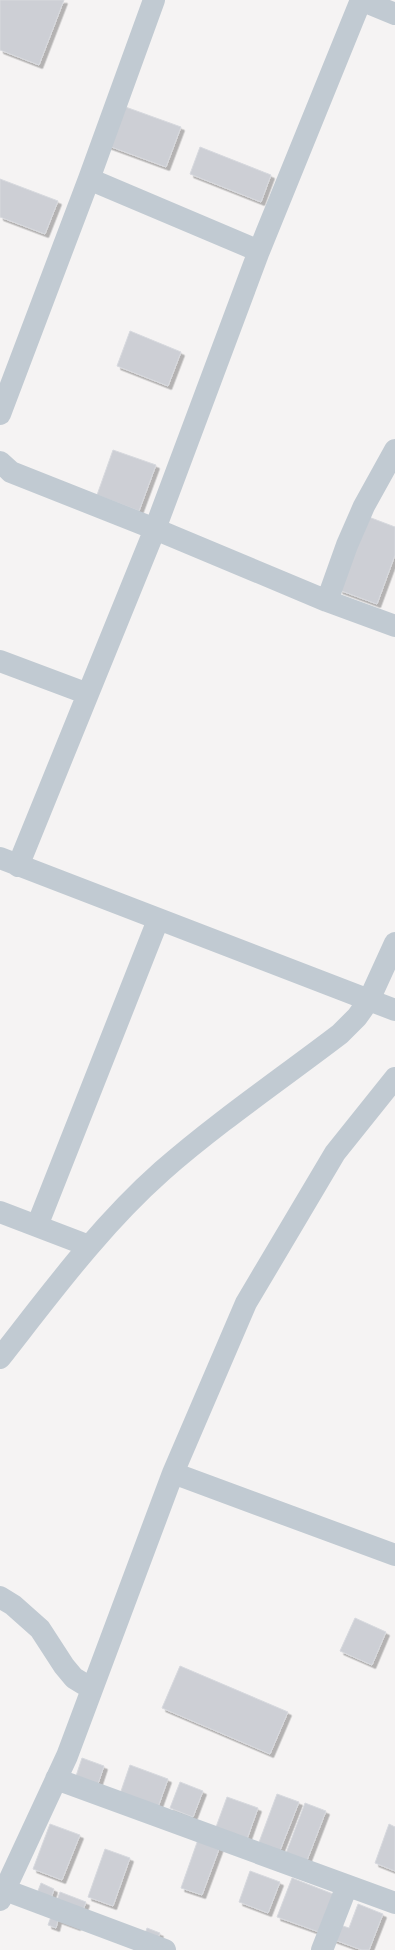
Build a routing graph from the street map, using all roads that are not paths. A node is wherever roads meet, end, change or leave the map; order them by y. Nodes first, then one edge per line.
1 (154, 0) edge
2 (361, 0) edge
3 (395, 14) edge
4 (89, 179) junction
5 (259, 251) junction
6 (0, 414) edge
7 (395, 450) edge
8 (0, 462) edge
9 (155, 529) junction
10 (327, 601) junction
11 (395, 626) edge
12 (0, 660) edge
13 (88, 694) junction
14 (9, 862) edge
15 (158, 920) junction
16 (395, 942) edge
17 (369, 1000) junction
18 (395, 1010) edge
19 (395, 1078) edge
20 (0, 1212) edge
21 (37, 1226) junction
22 (90, 1246) junction
23 (0, 1358) edge
24 (173, 1473) junction
25 (395, 1555) edge
26 (0, 1598) edge
27 (92, 1689) junction
28 (56, 1779) junction
29 (347, 1886) junction
30 (2, 1895) edge
31 (395, 1903) edge
32 (164, 1950) edge
33 (322, 1950) edge

1 - 4 street
2 - 3 street
2 - 5 street
4 - 5 street
4 - 6 street
5 - 9 street
7 - 10 street
8 - 9 street
9 - 10 street
9 - 13 street
10 - 11 street
12 - 13 street
13 - 14 street
14 - 15 street
15 - 17 street
15 - 21 street
16 - 17 street
17 - 18 street
17 - 22 street
19 - 24 street
20 - 21 street
21 - 22 street
22 - 23 street
24 - 25 street
24 - 27 street
26 - 27 street
27 - 28 street
28 - 29 street
28 - 30 street
29 - 31 street
29 - 33 street
30 - 32 street

